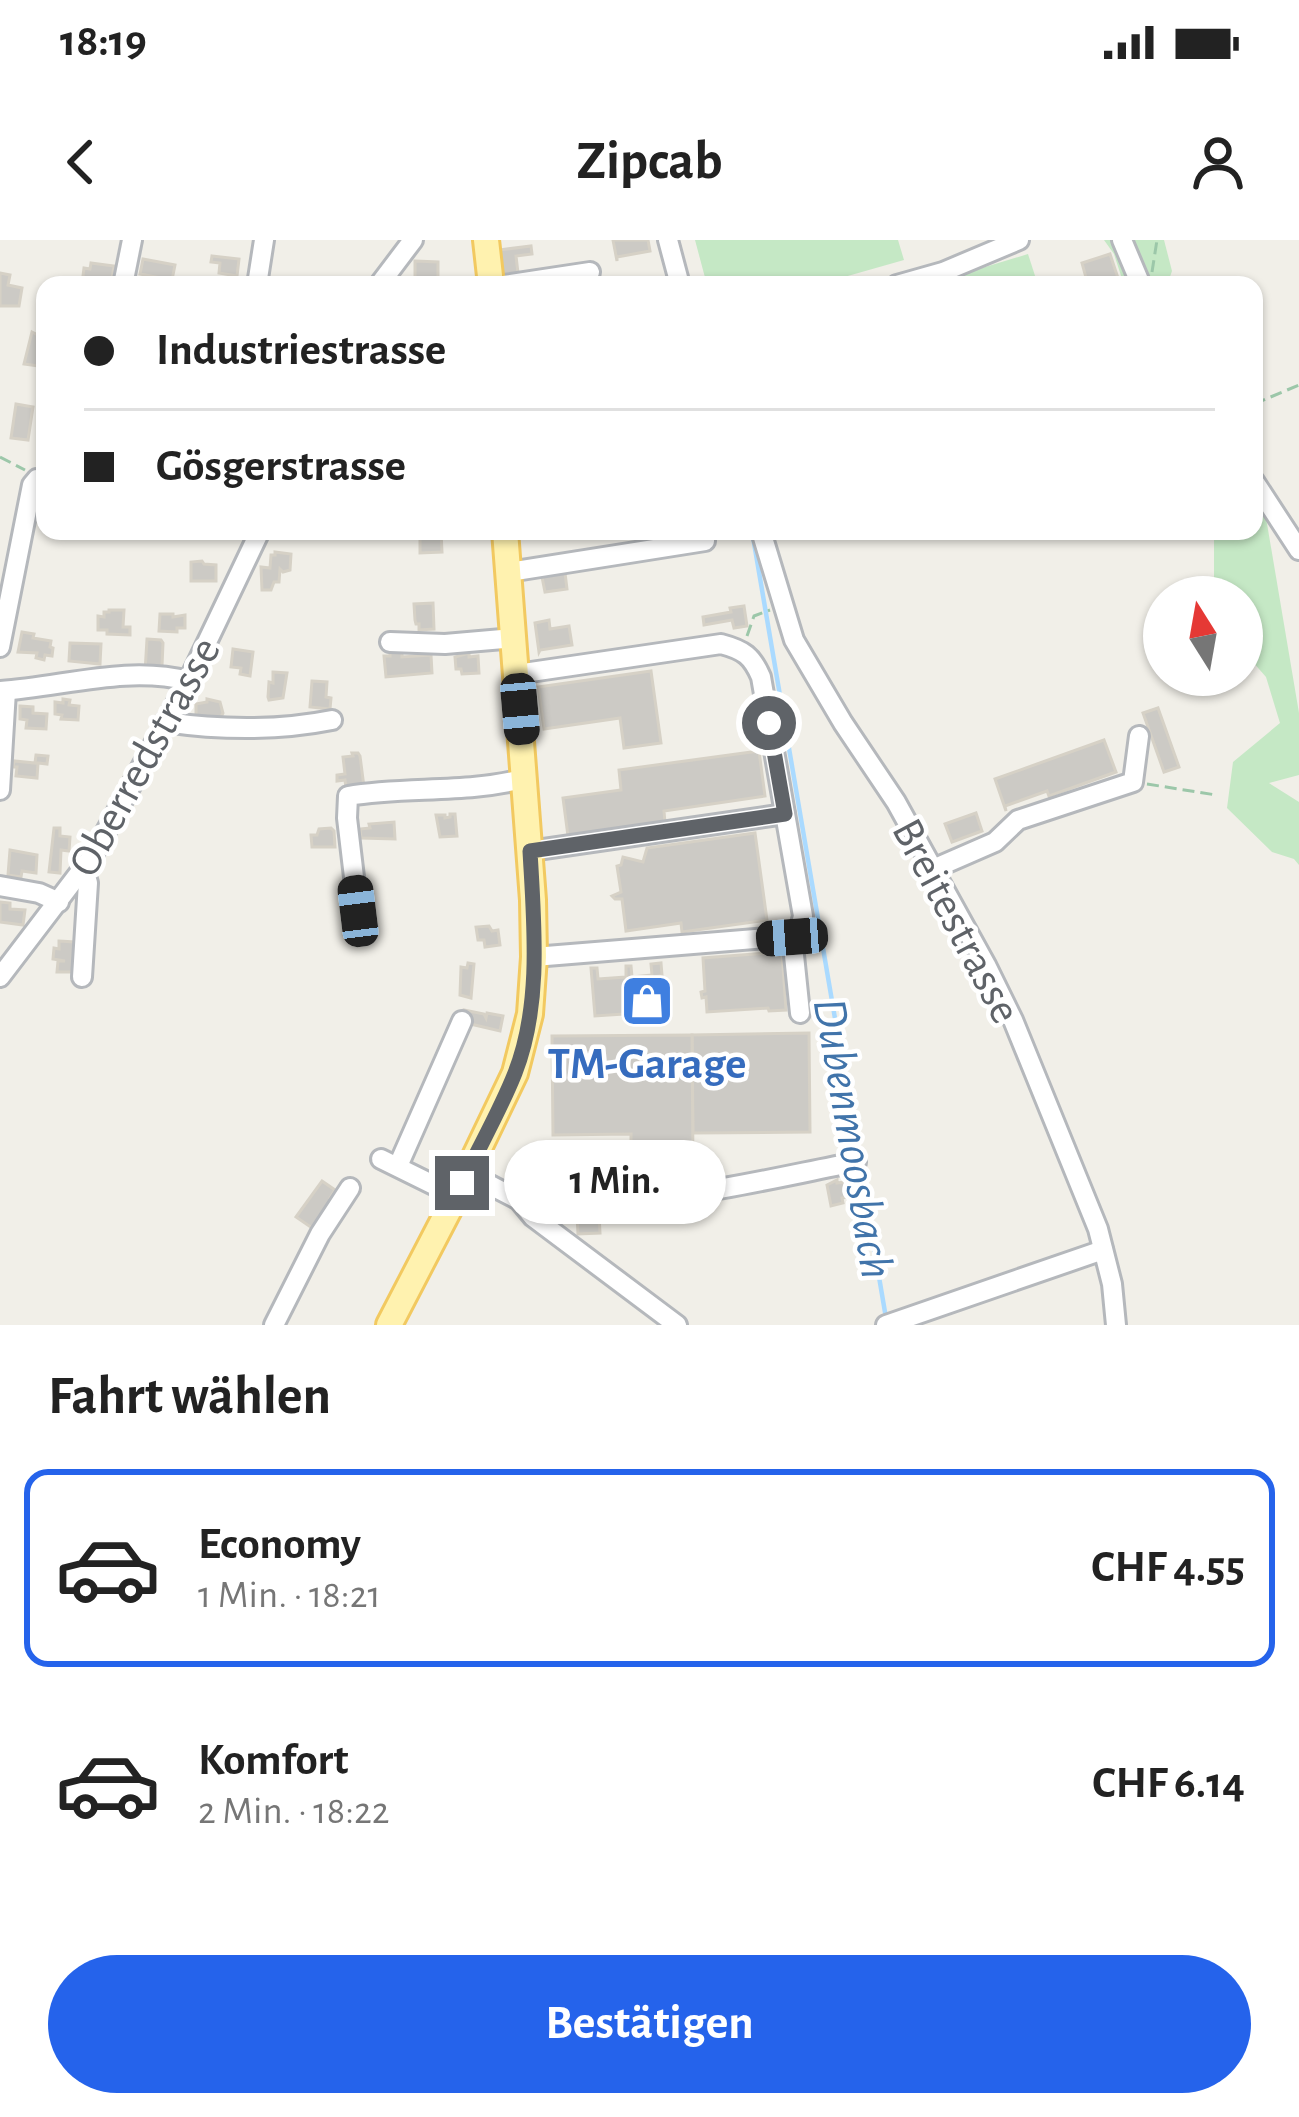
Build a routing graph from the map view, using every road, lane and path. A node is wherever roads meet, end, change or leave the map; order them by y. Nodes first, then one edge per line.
1 (132, 240) edge
2 (264, 240) edge
3 (413, 240) edge
4 (487, 240) edge
5 (668, 240) edge
6 (1018, 240) edge
7 (1123, 240) edge
8 (1157, 240) edge
9 (590, 272) dead end
10 (125, 276) edge
11 (258, 276) edge
12 (394, 276) edge
13 (490, 276) edge
14 (564, 276) edge
15 (678, 276) edge
16 (926, 276) edge
17 (1138, 276) edge
18 (1147, 276) edge
19 (1299, 385) edge
20 (1263, 400) edge
21 (0, 458) edge
22 (36, 476) edge
23 (36, 483) edge
24 (1263, 495) edge
25 (256, 540) edge
26 (506, 540) edge
27 (764, 540) edge
28 (705, 541) edge
29 (1299, 550) edge
30 (509, 572) junction
31 (771, 610) dead end
32 (514, 638) junction
33 (390, 642) dead end
34 (0, 647) edge
35 (742, 649) junction
36 (517, 674) junction
37 (189, 681) junction
38 (3, 691) edge
39 (332, 720) dead end
40 (165, 722) junction
41 (1139, 736) dead end
42 (526, 778) junction
43 (1133, 782) junction
44 (0, 790) edge
45 (1216, 796) dead end
46 (785, 814) junction
47 (530, 851) junction
48 (84, 869) junction
49 (933, 869) junction
50 (0, 886) edge
51 (59, 902) junction
52 (358, 911) dead end
53 (792, 937) junction
54 (7, 957) edge
55 (534, 958) junction
56 (0, 977) edge
57 (82, 977) dead end
58 (800, 1012) dead end
59 (461, 1021) dead end
60 (856, 1162) dead end
61 (462, 1184) junction
62 (350, 1188) dead end
63 (519, 1199) junction
64 (1103, 1250) junction
65 (274, 1325) edge
66 (389, 1325) edge
67 (676, 1325) edge
68 (886, 1325) edge
69 (1116, 1325) edge

1 - 10 street
2 - 11 street
3 - 12 street
4 - 13 main road
5 - 15 street
6 - 16 street
7 - 17 street
8 - 18 path
9 - 14 street
19 - 20 path
21 - 22 path
23 - 34 street
24 - 29 street
25 - 37 street, Oberredstrasse
26 - 30 main road
27 - 49 street, Breitestrasse
28 - 30 street
30 - 32 main road
31 - 35 path
32 - 33 street
32 - 36 main road
35 - 36 street
35 - 46 street
36 - 42 main road
37 - 38 street
37 - 40 street, Oberredstrasse
38 - 44 street
39 - 40 street
40 - 48 street, Oberredstrasse
41 - 43 street
42 - 47 main road
42 - 52 street
43 - 45 path
43 - 49 street
46 - 47 street
46 - 53 street
47 - 55 main road
48 - 51 street, Oberredstrasse
48 - 57 street
49 - 64 street, Breitestrasse
50 - 51 street
51 - 54 street, Oberredstrasse
53 - 55 street
53 - 58 street
54 - 56 street, Oberredstrasse
55 - 61 main road
59 - 61 street
60 - 63 street
61 - 63 street
61 - 66 main road
62 - 65 street
63 - 67 street
64 - 68 street
64 - 69 street, Breitestrasse

